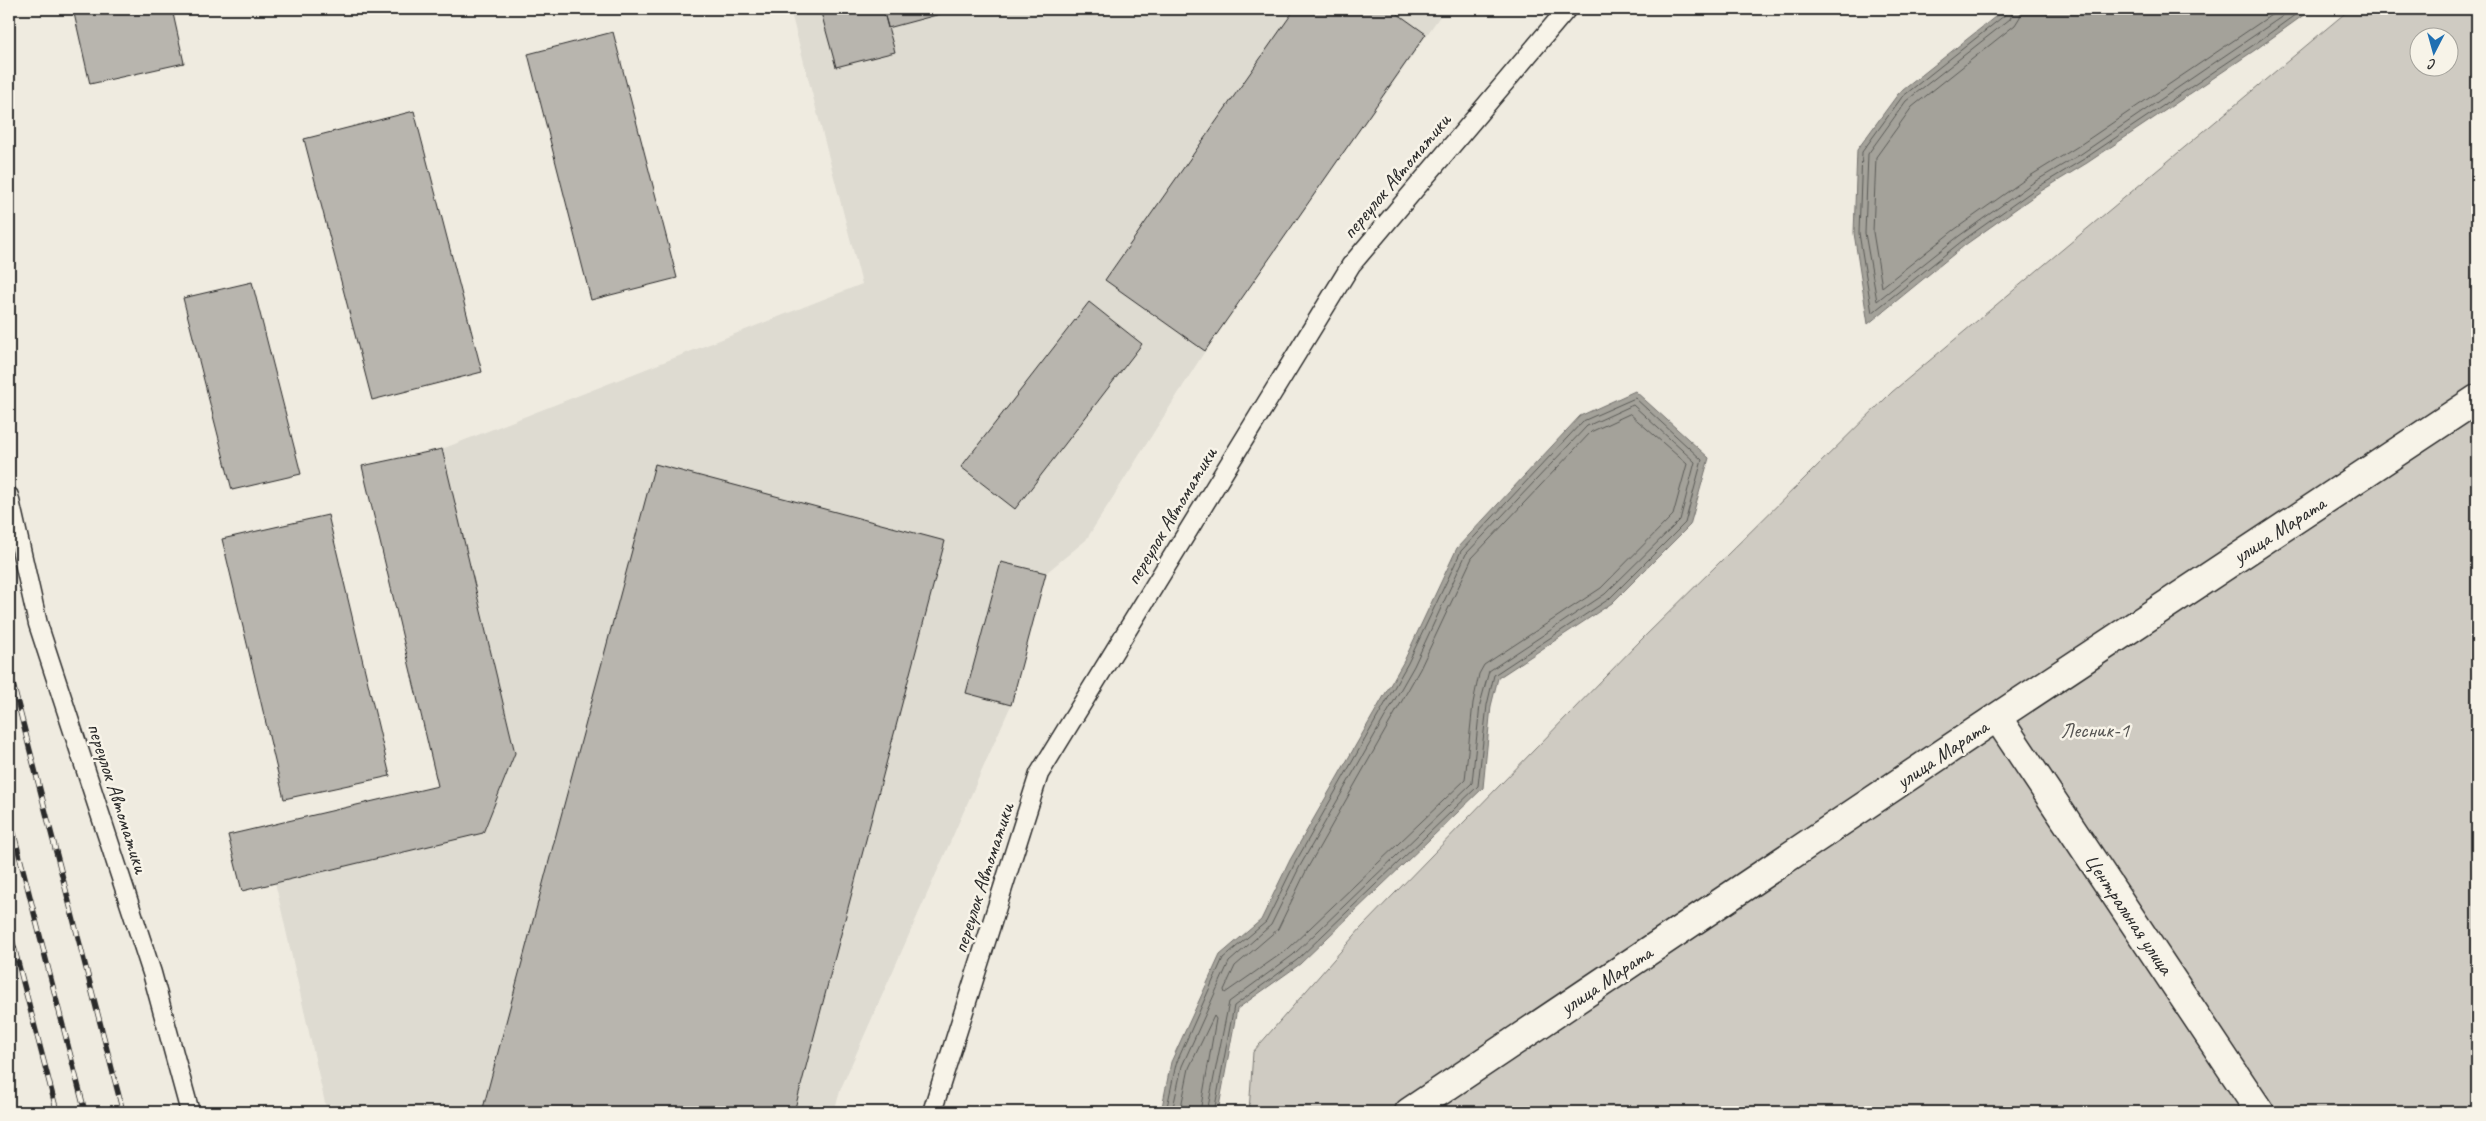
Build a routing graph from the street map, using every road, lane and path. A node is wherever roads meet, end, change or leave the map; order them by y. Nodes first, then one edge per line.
1 (1567, 9) edge
2 (2477, 399) edge
3 (9, 496) edge
4 (1997, 717) junction
5 (190, 1112) edge
6 (932, 1112) edge
7 (1409, 1112) edge
8 (2260, 1112) edge

1 - 6 lane, переулок Автоматики
2 - 4 street, улица Марата
3 - 5 lane, переулок Автоматики
4 - 7 street, улица Марата
4 - 8 street, Центральная улица

